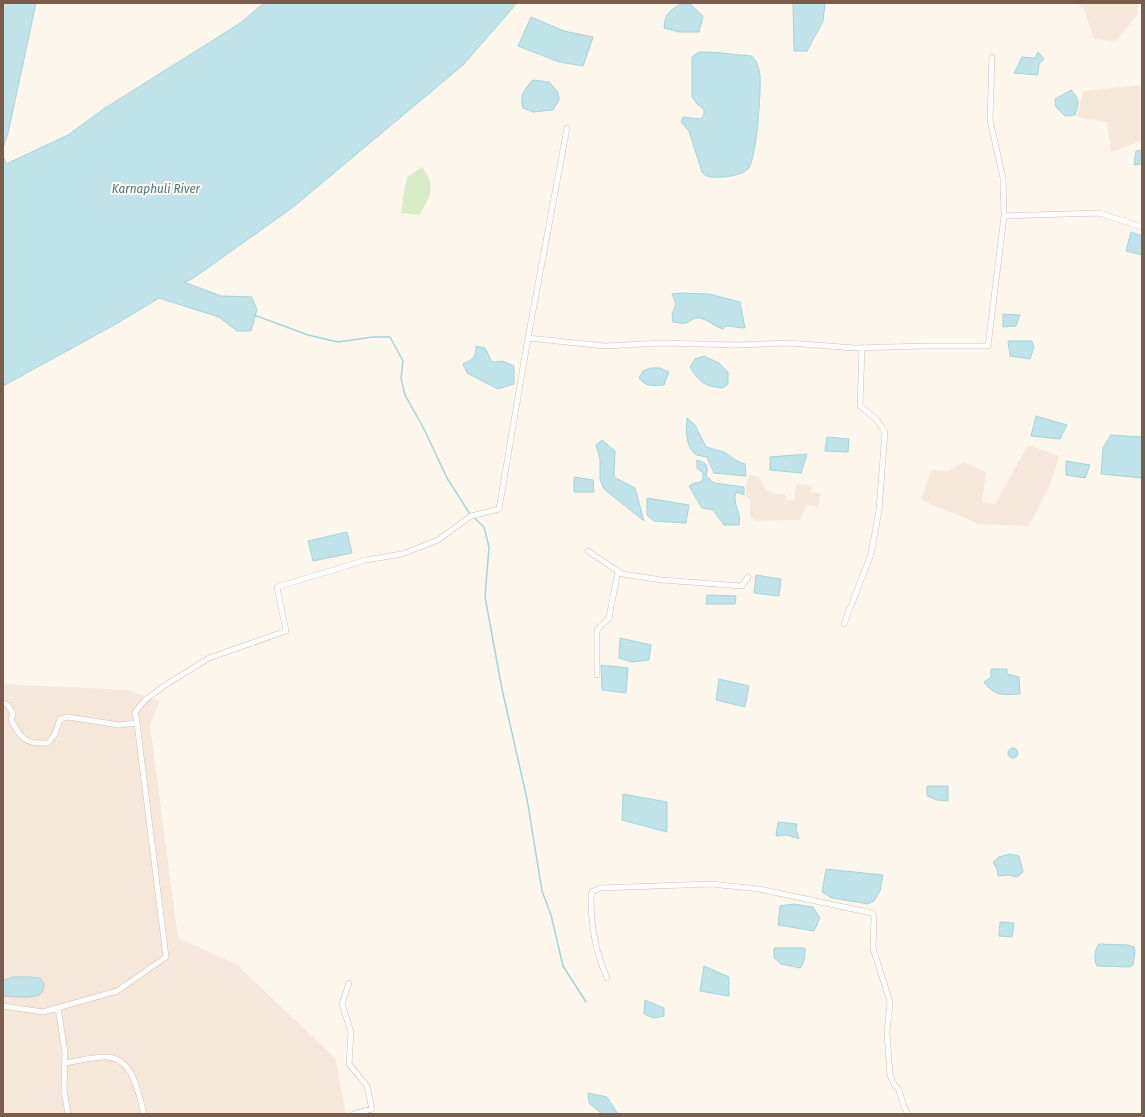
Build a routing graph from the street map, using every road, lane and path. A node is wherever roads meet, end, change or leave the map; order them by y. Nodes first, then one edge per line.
1 (992, 57) dead end
2 (567, 128) dead end
3 (1004, 216) junction
4 (1142, 227) edge
5 (528, 338) junction
6 (862, 348) junction
7 (588, 551) dead end
8 (618, 571) junction
9 (748, 577) dead end
10 (844, 624) dead end
11 (597, 675) dead end
12 (3, 703) edge
13 (138, 723) junction
14 (607, 978) dead end
15 (349, 983) dead end
16 (3, 1006) edge
17 (58, 1008) junction
18 (65, 1063) junction
19 (68, 1114) edge
20 (144, 1114) edge
21 (354, 1114) edge
22 (908, 1114) edge

1 - 3 street
2 - 5 street
3 - 4 street
3 - 6 street
5 - 6 street
5 - 13 street
6 - 10 street
7 - 8 street
8 - 9 street
8 - 11 street
12 - 13 street
13 - 17 street
14 - 22 street
15 - 21 street
16 - 17 street
17 - 18 street
18 - 19 street
18 - 20 street

